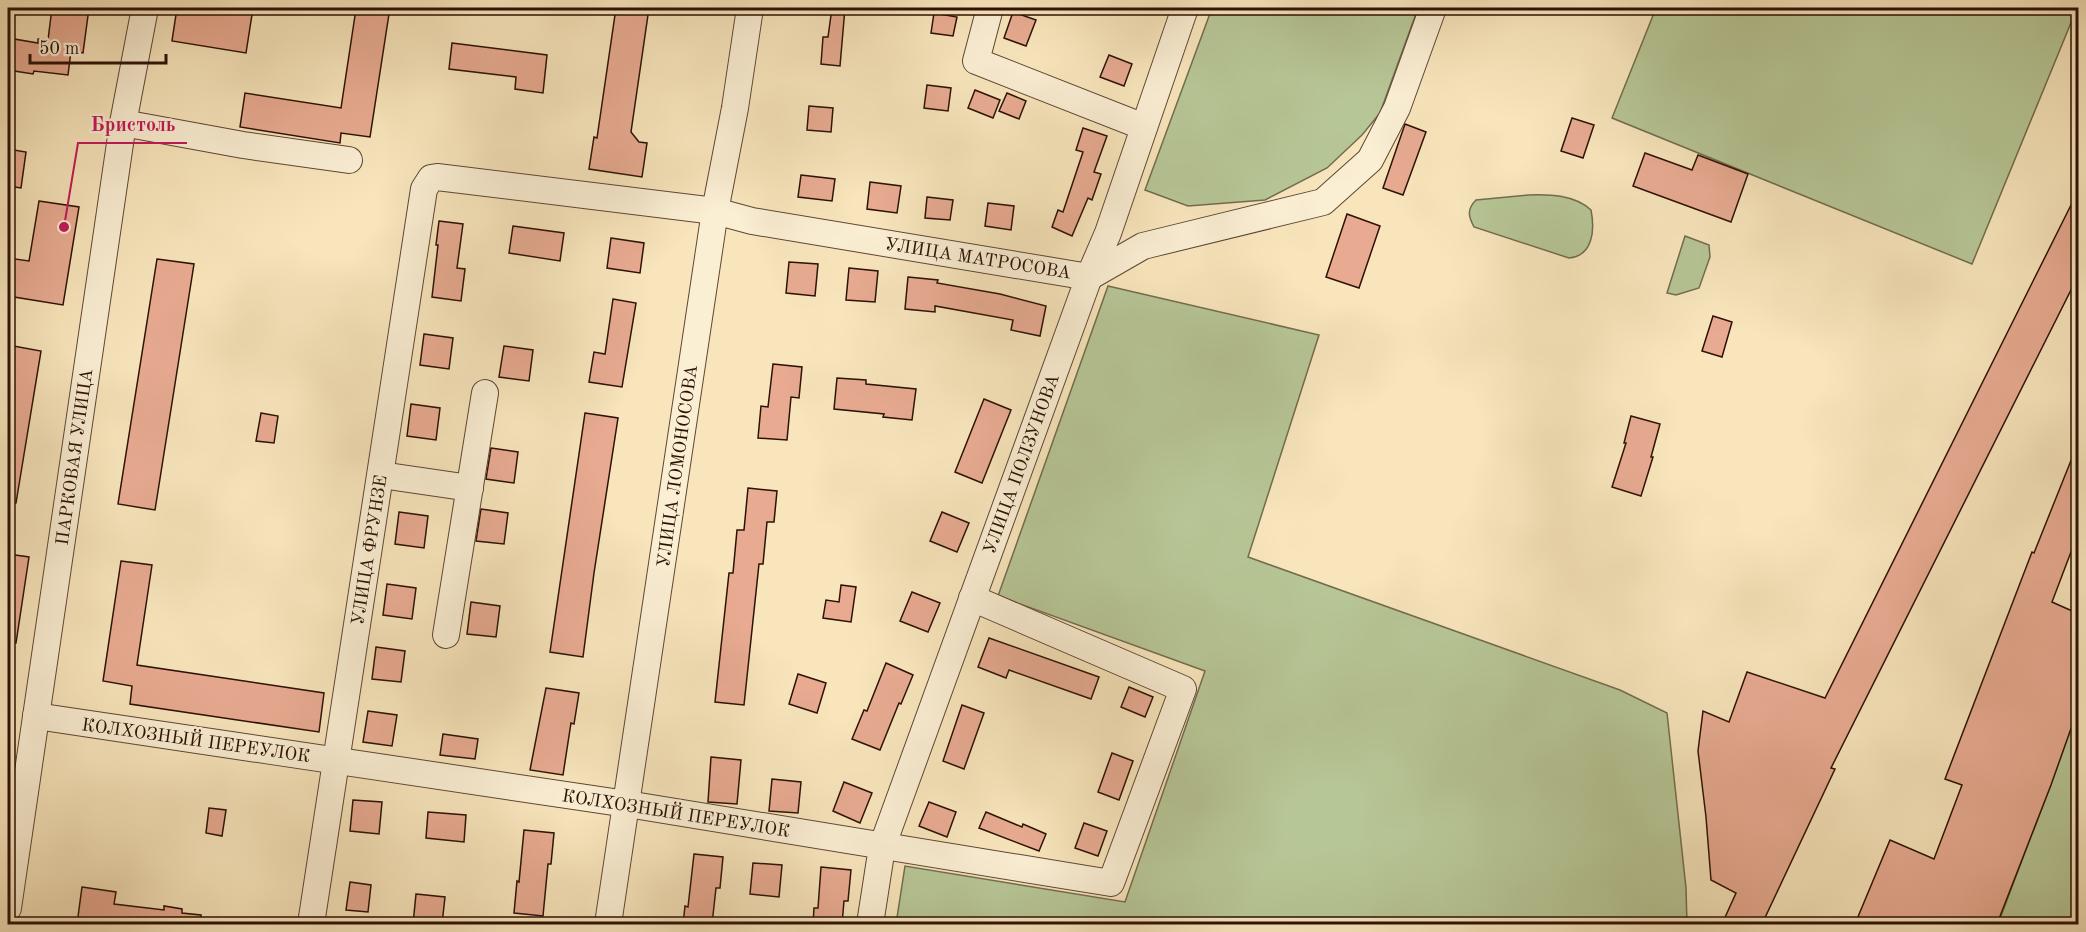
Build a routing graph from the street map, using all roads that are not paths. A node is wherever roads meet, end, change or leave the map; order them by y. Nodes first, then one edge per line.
1 (145, 8) edge
2 (750, 8) edge
3 (990, 8) edge
4 (1185, 8) edge
5 (1433, 8) edge
6 (123, 123) junction
7 (1144, 127) junction
8 (349, 160) dead end
9 (431, 178) joint
10 (715, 211) junction
11 (1108, 232) junction
12 (1143, 246) junction
13 (1089, 277) junction
14 (486, 393) dead end
15 (381, 475) junction
16 (470, 488) junction
17 (972, 598) junction
18 (446, 635) dead end
19 (36, 716) junction
20 (335, 760) junction
21 (627, 804) junction
22 (882, 847) junction
23 (8, 908) edge
24 (311, 924) edge
25 (608, 924) edge
26 (870, 924) edge

1 - 6 street, ПАРКОВАЯ УЛИЦА
2 - 10 street, УЛИЦА ЛОМОНОСОВА
3 - 7 street
4 - 7 street, УЛИЦА ПОЛЗУНОВА
5 - 12 street, УЛИЦА МАТРОСОВА
6 - 8 street
6 - 19 street, ПАРКОВАЯ УЛИЦА
7 - 11 street, УЛИЦА ПОЛЗУНОВА
9 - 10 street, УЛИЦА МАТРОСОВА
9 - 15 street, УЛИЦА ФРУНЗЕ
10 - 13 street, УЛИЦА МАТРОСОВА
10 - 21 street, УЛИЦА ЛОМОНОСОВА
11 - 12 street
11 - 13 street, УЛИЦА ПОЛЗУНОВА
12 - 13 street, УЛИЦА МАТРОСОВА
13 - 17 street, УЛИЦА ПОЛЗУНОВА
14 - 16 street
15 - 16 street
15 - 20 street, УЛИЦА ФРУНЗЕ
16 - 18 street
17 - 22 street, УЛИЦА ПОЛЗУНОВА
17 - 22 street, КОЛХОЗНЫЙ ПЕРЕУЛОК
19 - 20 street, КОЛХОЗНЫЙ ПЕРЕУЛОК
19 - 23 street, ПАРКОВАЯ УЛИЦА
20 - 21 street, КОЛХОЗНЫЙ ПЕРЕУЛОК
20 - 24 street, УЛИЦА ФРУНЗЕ
21 - 22 street, КОЛХОЗНЫЙ ПЕРЕУЛОК
21 - 25 street, УЛИЦА ЛОМОНОСОВА
22 - 26 street, УЛИЦА ПОЛЗУНОВА

